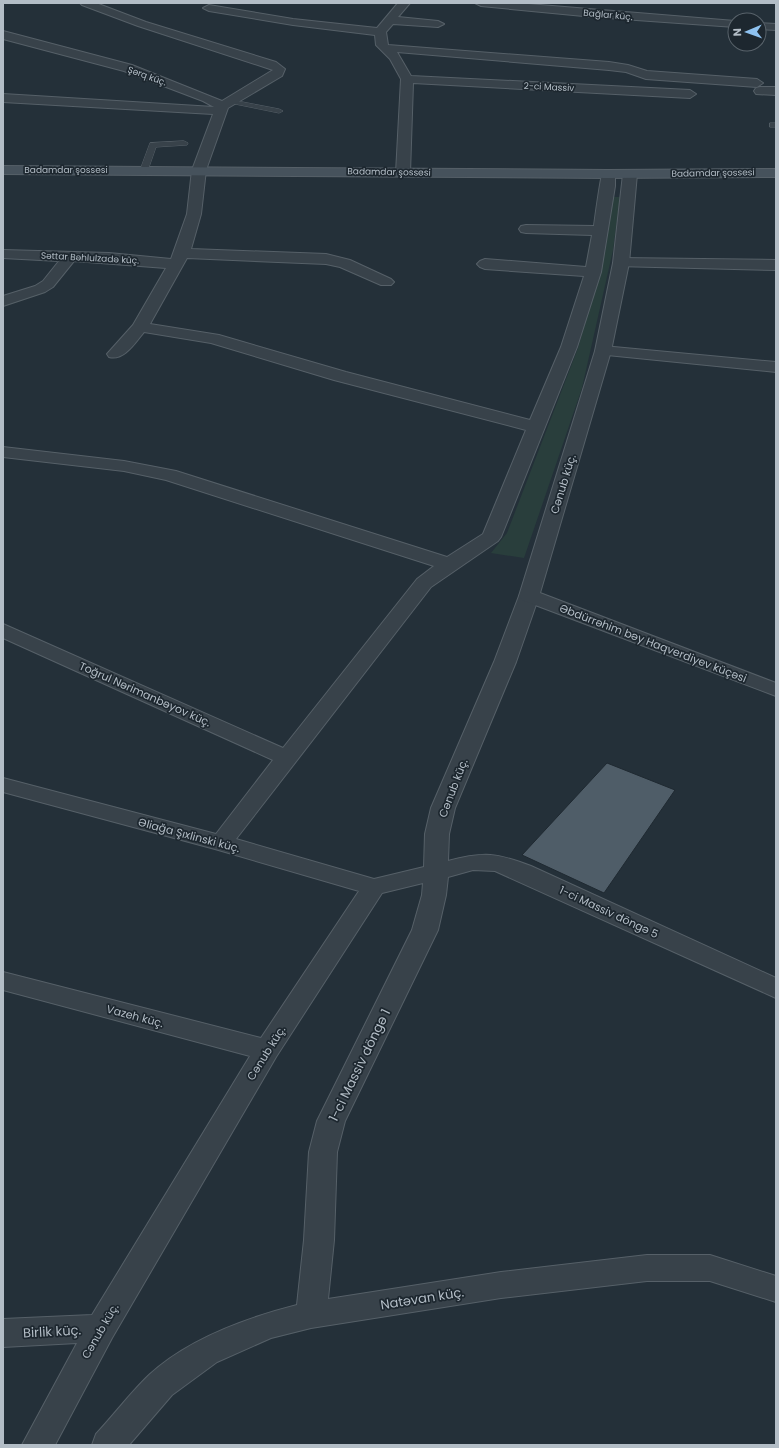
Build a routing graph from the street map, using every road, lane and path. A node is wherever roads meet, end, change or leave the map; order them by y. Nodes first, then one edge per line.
1 (86, 3) edge
2 (404, 3) edge
3 (481, 3) edge
4 (209, 8) dead end
5 (389, 20) junction
6 (727, 23) edge
7 (438, 24) dead end
8 (380, 32) junction
9 (3, 34) edge
10 (384, 48) junction
11 (137, 64) dead end
12 (407, 80) junction
13 (776, 91) edge
14 (690, 94) dead end
15 (3, 98) edge
16 (226, 104) junction
17 (279, 111) dead end
18 (184, 143) dead end
19 (3, 170) edge
20 (144, 170) junction
21 (403, 173) junction
22 (776, 173) edge
23 (198, 174) junction
24 (3, 178) edge
25 (608, 178) junction
26 (630, 178) junction
27 (776, 181) edge
28 (526, 229) dead end
29 (601, 231) junction
30 (3, 254) edge
31 (70, 257) junction
32 (179, 258) junction
33 (621, 263) junction
34 (485, 264) dead end
35 (776, 265) edge
36 (593, 272) junction
37 (386, 282) dead end
38 (3, 301) edge
39 (140, 327) junction
40 (603, 351) junction
41 (115, 354) dead end
42 (776, 367) edge
43 (537, 427) junction
44 (3, 452) edge
45 (448, 564) junction
46 (529, 596) junction
47 (3, 630) edge
48 (776, 690) edge
49 (287, 758) junction
50 (3, 785) edge
51 (221, 843) junction
52 (436, 872) junction
53 (374, 888) junction
54 (3, 981) edge
55 (776, 989) edge
56 (267, 1050) junction
57 (776, 1289) edge
58 (311, 1315) junction
59 (101, 1328) junction
60 (3, 1334) edge
61 (38, 1445) edge
62 (108, 1445) edge

1 - 16 street
2 - 5 street
3 - 6 street, Bağlar küç.
4 - 8 street
5 - 7 street
5 - 8 street
8 - 10 street
9 - 16 street, Şərq küç.
10 - 12 street
10 - 13 street
11 - 16 street
12 - 14 street, 2-ci Massiv
12 - 21 street
15 - 16 street
16 - 17 lane
16 - 23 street
18 - 20 lane
19 - 20 main road, Badamdar şossesi
20 - 23 main road, Badamdar şossesi
21 - 23 main road, Badamdar şossesi
21 - 25 main road, Badamdar şossesi
22 - 26 main road, Badamdar şossesi
23 - 24 main road, Badamdar şossesi
23 - 25 main road, Badamdar şossesi
23 - 32 street
25 - 26 main road, Badamdar şossesi
25 - 29 street
26 - 27 main road, Badamdar şossesi
26 - 33 street, Cənub küç.
28 - 29 street
29 - 36 street
30 - 31 street, Səttar Bəhlulzadə küç.
31 - 32 street, Səttar Bəhlulzadə küç.
31 - 38 street
32 - 37 street, Səttar Bəhlulzadə küç.
32 - 39 street
33 - 35 street
33 - 40 street, Cənub küç.
34 - 36 street
36 - 43 street
39 - 41 street
39 - 43 street
40 - 42 street
40 - 46 street, Cənub küç.
43 - 45 street
44 - 45 street
45 - 49 street
46 - 48 street, Əbdürrəhim bəy Haqverdiyev küçəsi
46 - 52 street, Cənub küç.
47 - 49 street, Toğrul Nərimanbəyov küç.
49 - 51 street
50 - 51 street, Əliağa Şıxlinski küç.
51 - 53 street, Əliağa Şıxlinski küç.
52 - 53 street
52 - 55 street, 1-ci Massiv döngə 5
52 - 58 street, 1-ci Massiv döngə 1
53 - 56 street, Cənub küç.
54 - 56 street, Vazeh küç.
56 - 59 street, Cənub küç.
57 - 58 street, Natəvan küç.
58 - 62 street, Natəvan küç.
59 - 60 street, Birlik küç.
59 - 61 street, Cənub küç.

